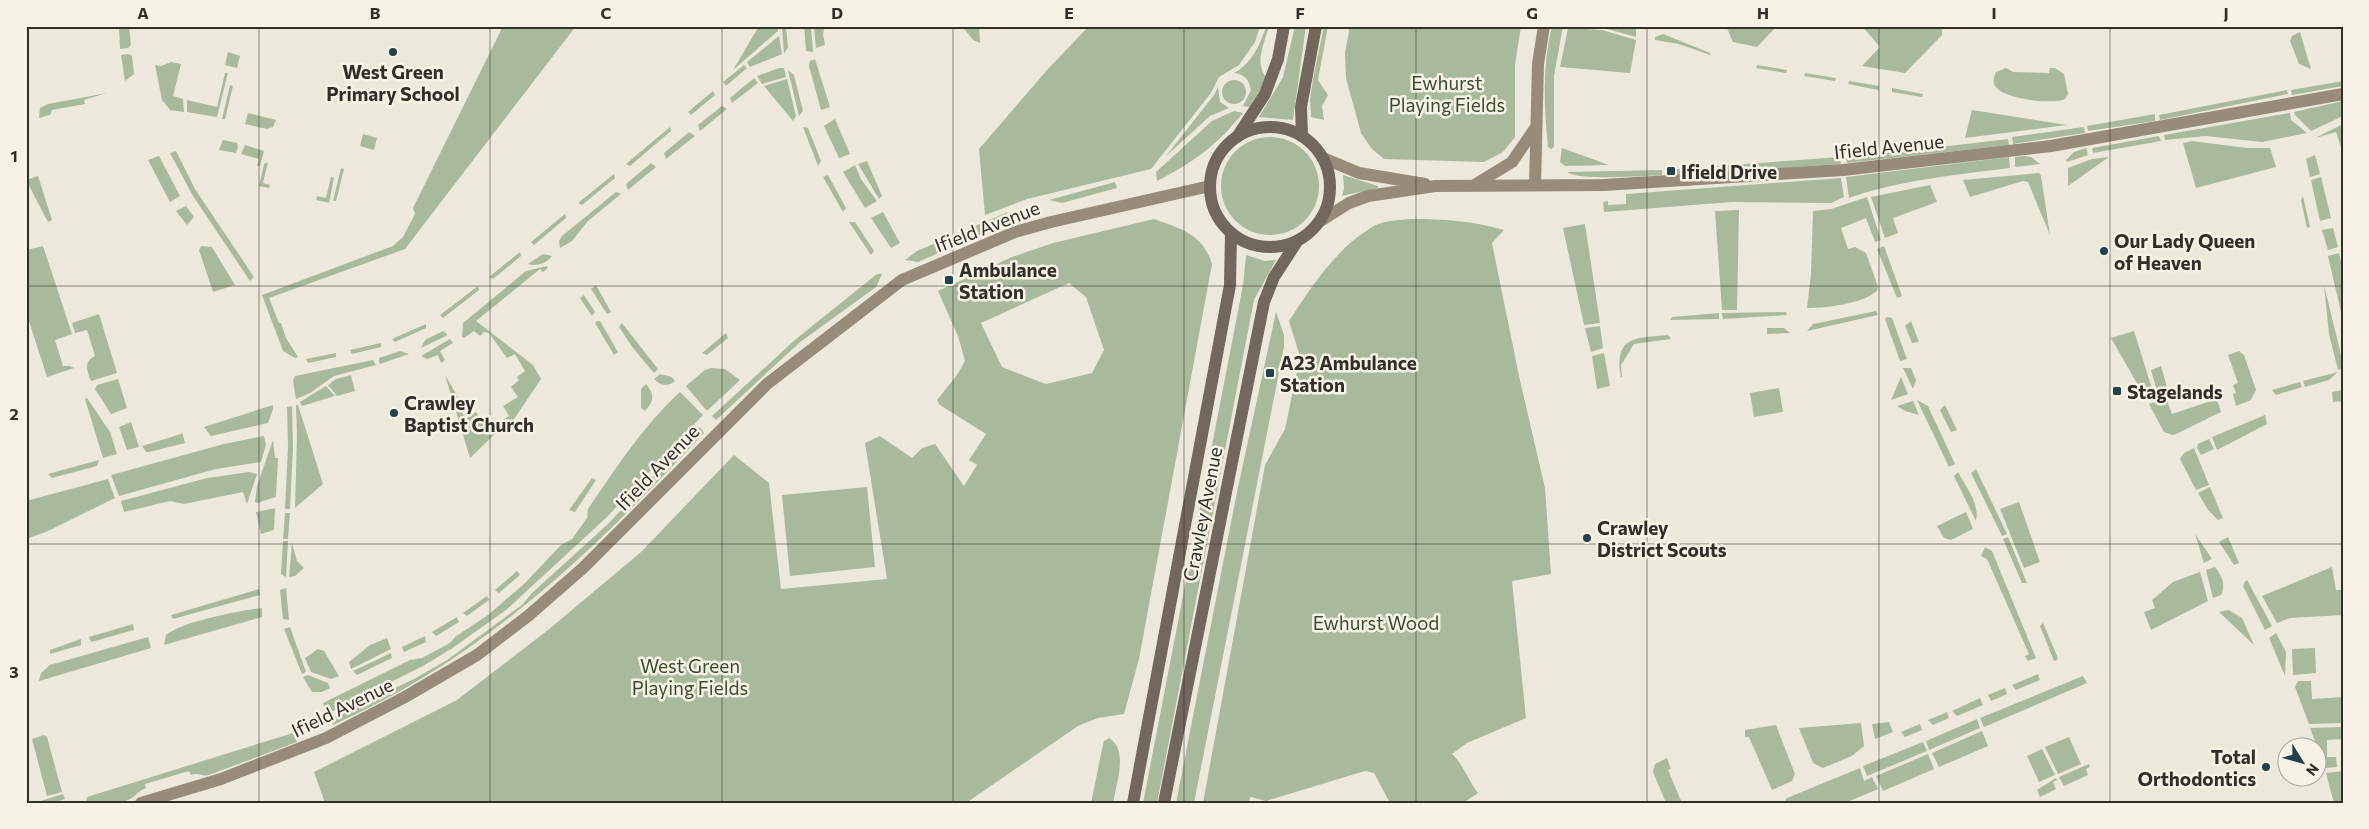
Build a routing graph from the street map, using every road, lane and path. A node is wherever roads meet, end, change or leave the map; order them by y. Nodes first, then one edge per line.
1 (1284, 26) edge
2 (1316, 26) edge
3 (1544, 26) edge
4 (2343, 94) edge
5 (1536, 126) junction
6 (1302, 136) junction
7 (1237, 137) junction
8 (1323, 158) junction
9 (1476, 184) junction
10 (1535, 184) junction
11 (1210, 186) junction
12 (1435, 186) junction
13 (1319, 222) junction
14 (1231, 233) junction
15 (1298, 240) junction
16 (141, 803) edge
17 (1133, 803) edge
18 (1164, 803) edge

1 - 7 main road
2 - 6 main road
3 - 5 street
4 - 10 street, Ifield Avenue
5 - 9 street
5 - 10 street
6 - 7 main road
6 - 8 main road
7 - 11 main road
8 - 12 street, Ifield Avenue
8 - 13 main road
9 - 10 street, Ifield Avenue
9 - 12 street, Ifield Avenue
11 - 14 main road
11 - 16 street, Ifield Avenue
12 - 13 street, Ifield Avenue
13 - 15 main road
14 - 15 main road
14 - 17 main road, Crawley Avenue
15 - 18 main road, Crawley Avenue

